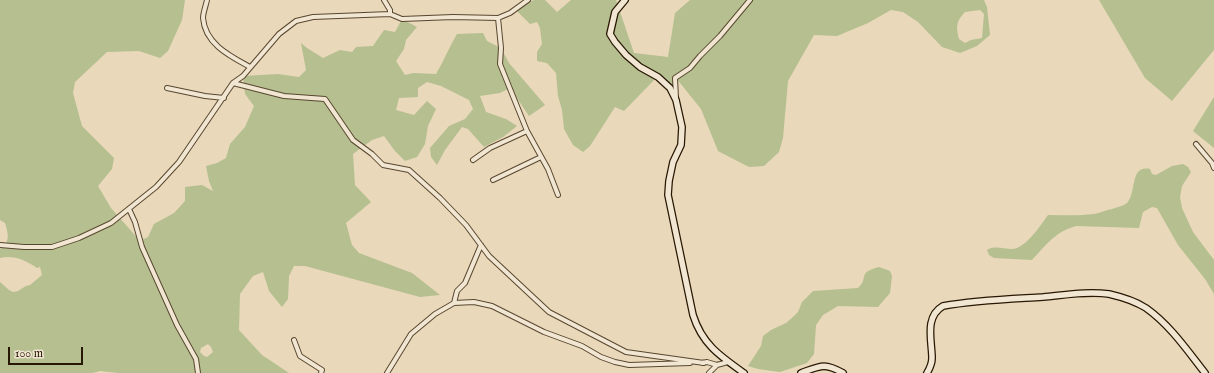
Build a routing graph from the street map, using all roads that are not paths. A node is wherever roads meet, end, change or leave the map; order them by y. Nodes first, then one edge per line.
1 (207, 0) edge
2 (384, 0) edge
3 (528, 0) edge
4 (625, 0) edge
5 (750, 0) edge
6 (390, 14) junction
7 (498, 18) junction
8 (250, 67) junction
9 (233, 83) junction
10 (167, 88) dead end
11 (224, 98) junction
12 (676, 100) junction
13 (527, 131) junction
14 (1196, 144) dead end
15 (541, 157) junction
16 (473, 160) dead end
17 (1214, 168) edge
18 (493, 180) dead end
19 (558, 195) dead end
20 (129, 209) junction
21 (0, 245) edge
22 (481, 245) junction
23 (454, 304) junction
24 (294, 340) dead end
25 (728, 362) junction
26 (704, 364) junction
27 (716, 365) junction
28 (198, 373) edge
29 (322, 373) edge
30 (387, 373) edge
31 (709, 373) edge
32 (744, 373) edge
33 (801, 373) edge
34 (843, 373) edge
35 (928, 373) edge
36 (1205, 373) edge

1 - 8 street
2 - 6 street
3 - 7 street
4 - 12 street
5 - 12 street
6 - 7 street
6 - 8 street
7 - 13 street
8 - 9 street
9 - 11 street
9 - 22 street
10 - 11 street
11 - 20 street
12 - 25 street
13 - 15 street
13 - 16 street
14 - 17 street
15 - 18 street
15 - 19 street
20 - 21 street
20 - 28 street
22 - 23 street
22 - 26 street
23 - 26 street
23 - 30 street
24 - 29 street
25 - 27 street
25 - 32 street
26 - 27 street
27 - 31 street
33 - 34 street
35 - 36 street

